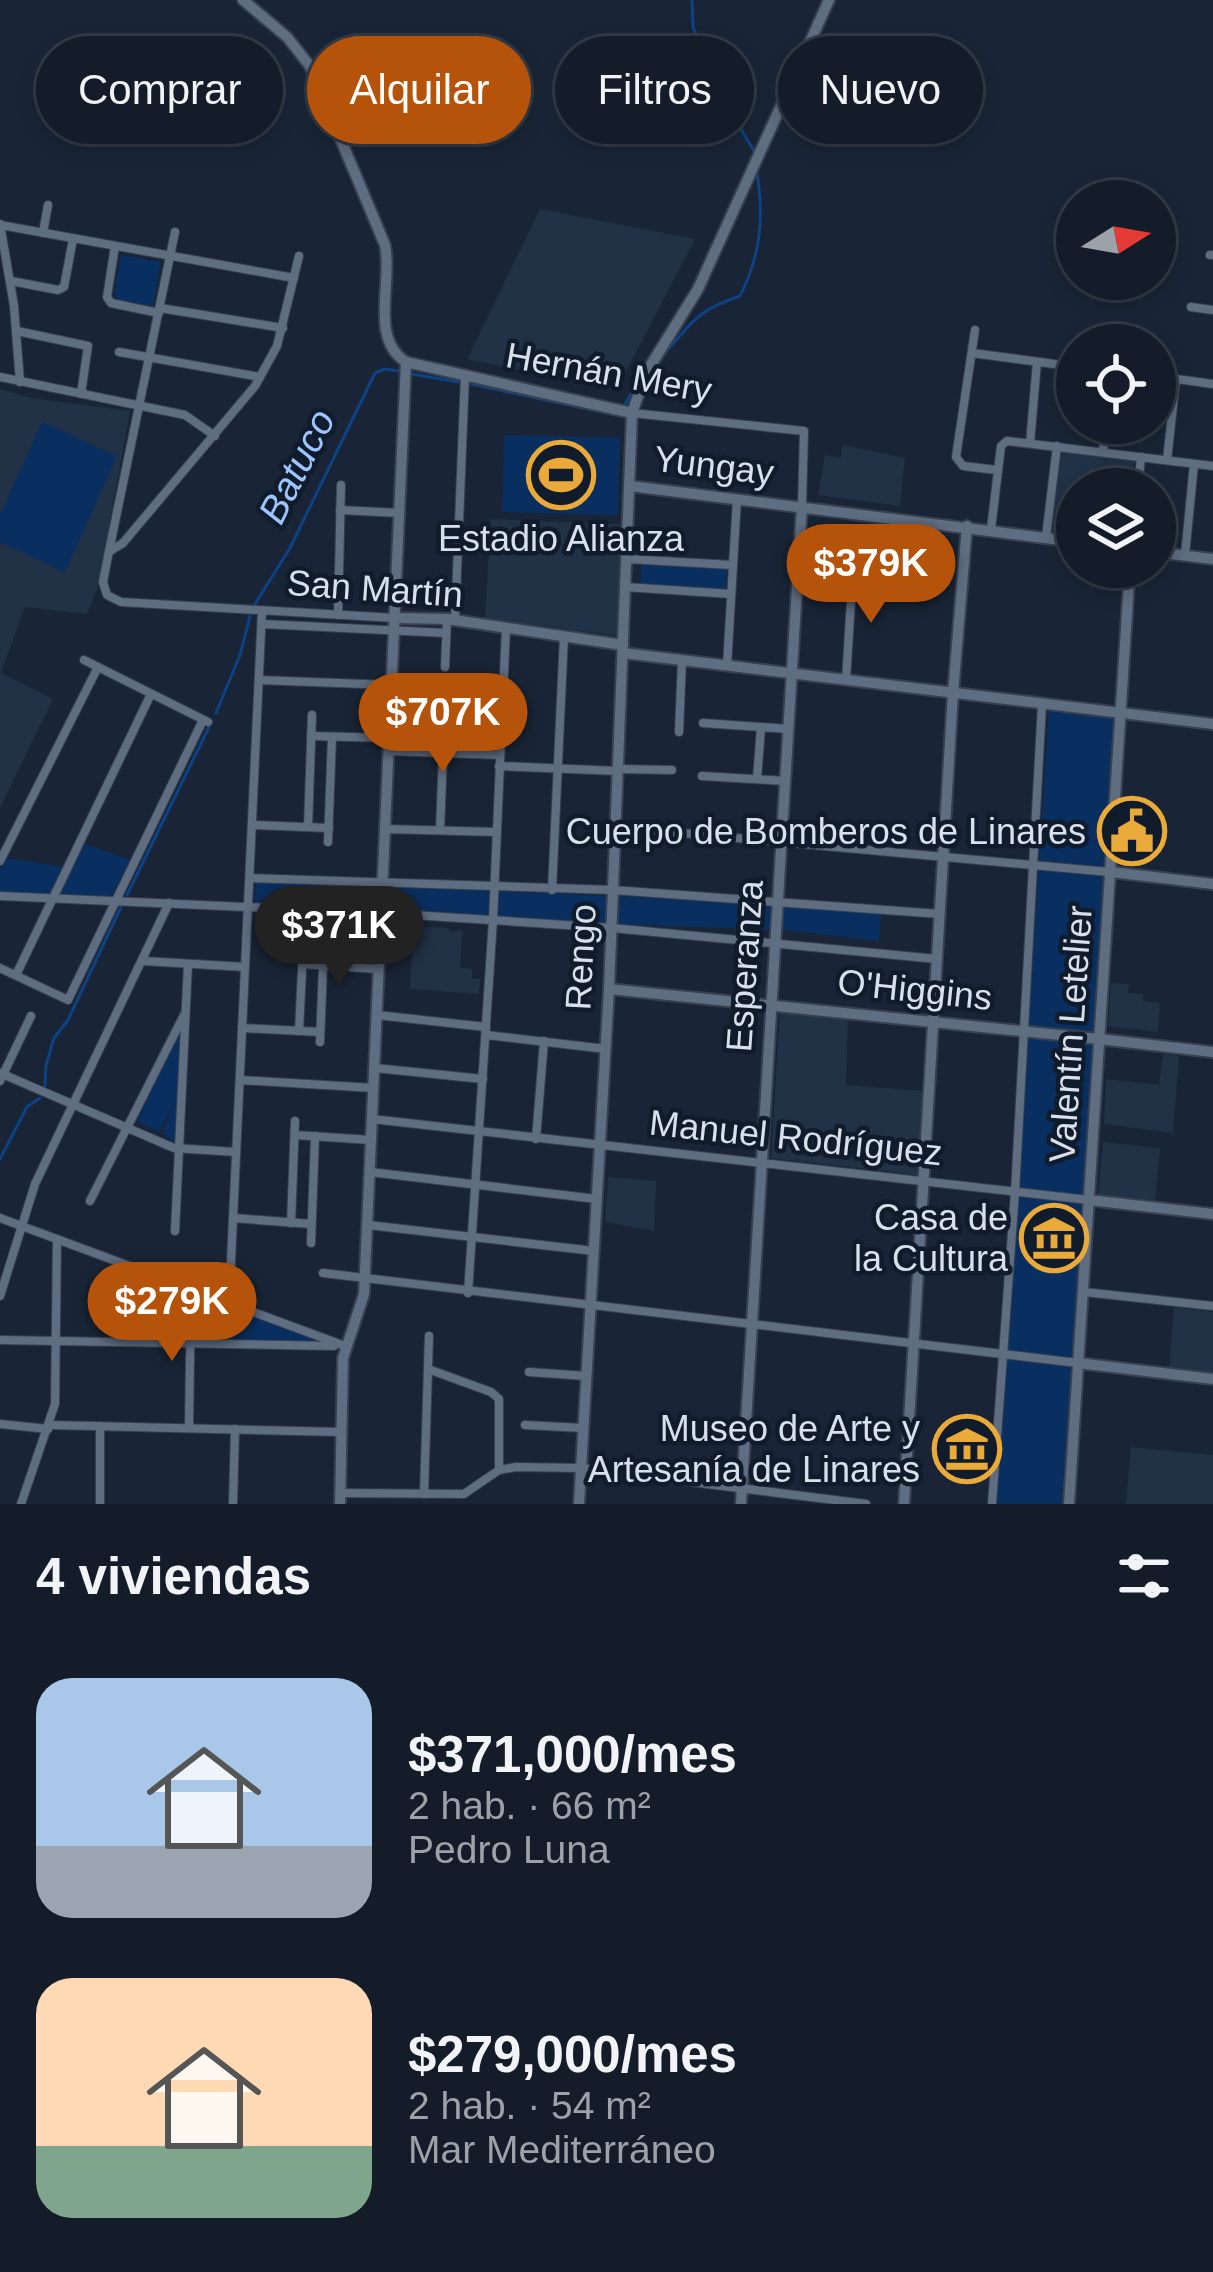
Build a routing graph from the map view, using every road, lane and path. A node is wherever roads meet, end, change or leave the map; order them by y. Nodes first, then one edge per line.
1 (243, 0) edge
2 (830, 0) edge
3 (48, 206) dead end
4 (0, 225) edge
5 (175, 232) dead end
6 (43, 233) junction
7 (73, 238) junction
8 (116, 246) junction
9 (170, 256) junction
10 (299, 256) dead end
11 (294, 278) junction
12 (10, 281) junction
13 (1191, 307) dead end
14 (159, 310) junction
15 (1213, 310) edge
16 (283, 328) junction
17 (975, 330) dead end
18 (17, 331) junction
19 (118, 352) dead end
20 (972, 353) junction
21 (150, 357) junction
22 (406, 362) junction
23 (1037, 362) junction
24 (1056, 364) edge
25 (465, 375) junction
26 (260, 376) junction
27 (0, 377) edge
28 (1176, 379) edge
29 (20, 382) junction
30 (1213, 384) edge
31 (81, 394) junction
32 (140, 405) junction
33 (632, 412) junction
34 (804, 431) joint
35 (214, 436) junction
36 (1030, 443) junction
37 (1103, 444) edge
38 (1169, 444) edge
39 (1057, 446) junction
40 (1102, 452) junction
41 (1141, 457) junction
42 (1167, 460) junction
43 (1194, 464) junction
44 (1213, 466) edge
45 (1140, 468) edge
46 (997, 470) junction
47 (341, 485) dead end
48 (629, 486) junction
49 (737, 498) junction
50 (802, 506) junction
51 (340, 510) junction
52 (399, 513) junction
53 (967, 526) junction
54 (991, 530) junction
55 (1046, 537) junction
56 (1056, 539) edge
57 (109, 551) junction
58 (1176, 554) edge
59 (1185, 555) junction
60 (627, 559) junction
61 (1213, 559) edge
62 (799, 564) junction
63 (733, 565) junction
64 (853, 569) junction
65 (865, 569) dead end
66 (626, 587) junction
67 (1129, 588) edge
68 (731, 595) junction
69 (262, 611) junction
70 (338, 615) junction
71 (262, 624) junction
72 (394, 624) junction
73 (449, 624) junction
74 (506, 628) junction
75 (564, 636) junction
76 (623, 649) junction
77 (84, 660) dead end
78 (682, 660) junction
79 (728, 666) junction
80 (98, 667) junction
81 (445, 667) dead end
82 (792, 674) junction
83 (260, 680) junction
84 (846, 680) junction
85 (391, 685) junction
86 (953, 693) junction
87 (151, 694) junction
88 (432, 702) dead end
89 (502, 704) junction
90 (1042, 704) junction
91 (1122, 713) junction
92 (312, 715) dead end
93 (703, 723) dead end
94 (1213, 724) edge
95 (761, 727) junction
96 (789, 729) junction
97 (679, 732) dead end
98 (311, 736) junction
99 (332, 736) junction
100 (388, 745) junction
101 (443, 753) junction
102 (500, 760) junction
103 (557, 768) junction
104 (618, 770) junction
105 (672, 770) dead end
106 (702, 776) dead end
107 (757, 779) junction
108 (785, 781) junction
109 (252, 825) junction
110 (308, 827) junction
111 (616, 827) junction
112 (329, 828) junction
113 (385, 829) junction
114 (440, 830) junction
115 (496, 832) junction
116 (782, 839) junction
117 (328, 842) dead end
118 (944, 854) junction
119 (0, 861) edge
120 (1033, 865) junction
121 (1111, 872) junction
122 (250, 878) junction
123 (382, 883) junction
124 (1213, 884) edge
125 (494, 887) junction
126 (552, 890) junction
127 (614, 890) junction
128 (0, 896) edge
129 (51, 898) junction
130 (778, 900) junction
131 (115, 901) junction
132 (170, 904) junction
133 (248, 907) junction
134 (382, 913) junction
135 (940, 914) junction
136 (493, 920) junction
137 (612, 928) junction
138 (776, 942) junction
139 (303, 950) dead end
140 (938, 958) junction
141 (143, 961) junction
142 (188, 964) junction
143 (302, 964) junction
144 (323, 965) junction
145 (245, 967) junction
146 (0, 968) edge
147 (379, 968) junction
148 (16, 975) junction
149 (609, 988) junction
150 (772, 1003) junction
151 (186, 1012) junction
152 (377, 1015) junction
153 (31, 1016) dead end
154 (932, 1022) junction
155 (242, 1028) junction
156 (299, 1031) junction
157 (486, 1031) junction
158 (1024, 1031) junction
159 (1100, 1039) junction
160 (544, 1041) junction
161 (606, 1049) junction
162 (1213, 1052) edge
163 (375, 1068) junction
164 (1, 1076) edge
165 (483, 1079) junction
166 (240, 1080) junction
167 (374, 1088) junction
168 (74, 1103) junction
169 (372, 1119) junction
170 (296, 1121) dead end
171 (128, 1127) junction
172 (479, 1132) junction
173 (295, 1135) junction
174 (315, 1136) junction
175 (536, 1139) junction
176 (371, 1140) junction
177 (600, 1147) junction
178 (179, 1149) junction
179 (236, 1152) junction
180 (762, 1164) junction
181 (370, 1172) junction
182 (922, 1180) junction
183 (476, 1185) junction
184 (1015, 1192) junction
185 (597, 1199) junction
186 (1089, 1200) junction
187 (90, 1201) dead end
188 (1213, 1214) edge
189 (0, 1218) edge
190 (233, 1218) junction
191 (291, 1223) junction
192 (311, 1224) junction
193 (368, 1225) junction
194 (22, 1226) junction
195 (176, 1231) dead end
196 (57, 1239) junction
197 (472, 1239) junction
198 (311, 1243) dead end
199 (594, 1251) junction
200 (323, 1273) dead end
201 (365, 1281) junction
202 (191, 1289) junction
203 (1084, 1292) junction
204 (468, 1293) junction
205 (0, 1297) edge
206 (229, 1303) junction
207 (590, 1306) junction
208 (1213, 1306) edge
209 (752, 1325) junction
210 (429, 1336) dead end
211 (0, 1340) edge
212 (56, 1340) junction
213 (191, 1343) junction
214 (914, 1344) junction
215 (345, 1346) junction
216 (1003, 1354) junction
217 (1078, 1363) junction
218 (428, 1369) junction
219 (529, 1372) dead end
220 (586, 1376) junction
221 (1213, 1378) edge
222 (0, 1424) edge
223 (525, 1425) dead end
224 (100, 1426) junction
225 (49, 1427) junction
226 (190, 1428) junction
227 (583, 1428) junction
228 (235, 1429) junction
229 (340, 1432) junction
230 (581, 1468) junction
231 (499, 1471) junction
232 (742, 1489) junction
233 (424, 1494) junction
234 (340, 1498) edge
235 (21, 1504) edge
236 (100, 1504) edge
237 (233, 1504) edge
238 (579, 1504) edge
239 (741, 1504) edge
240 (866, 1504) edge
241 (904, 1504) edge
242 (992, 1504) edge
243 (1070, 1504) edge

1 - 22 street
2 - 33 street, Rengo
3 - 6 street
4 - 6 street
4 - 12 street
5 - 9 street
6 - 7 street
7 - 8 street
7 - 12 street
8 - 9 street
8 - 14 street
9 - 11 street
9 - 14 street
10 - 11 street
11 - 16 street
12 - 18 street
13 - 15 street
14 - 16 street
14 - 21 street
16 - 26 street
17 - 20 street
18 - 29 street
18 - 31 street
19 - 21 street
20 - 23 street
20 - 46 street
21 - 26 street
21 - 32 street
22 - 25 street, Hernán Mery
22 - 52 street
23 - 24 street
23 - 36 street
25 - 33 street, Hernán Mery
25 - 73 street
26 - 35 street
27 - 29 street
28 - 30 street
29 - 31 street
31 - 32 street
32 - 35 street
32 - 57 street
33 - 34 street, Hernán Mery
33 - 48 street, Rengo
34 - 50 street, Esperanza
35 - 57 street
36 - 39 street
36 - 46 street
37 - 40 street
38 - 42 street
39 - 40 street
39 - 55 street
40 - 41 street
41 - 42 street
41 - 45 street
42 - 43 street
43 - 44 street
43 - 59 street
46 - 54 street
47 - 51 street
48 - 49 street, Yungay
48 - 60 street, Rengo
49 - 50 street, Yungay
49 - 63 street
50 - 53 street, Yungay
50 - 62 street, Esperanza
51 - 52 street
51 - 70 street
52 - 72 street
53 - 54 street, Yungay
53 - 86 street
54 - 55 street, Yungay
55 - 56 street, Yungay
57 - 69 street, San Martín
58 - 59 street
59 - 61 street
60 - 63 street
60 - 66 street, Rengo
62 - 64 street
62 - 82 street, Esperanza
63 - 68 street
64 - 65 street
64 - 84 street
66 - 68 street
66 - 76 street, Rengo
67 - 91 street, Valentín Letelier
68 - 79 street
69 - 70 street, San Martín
69 - 71 street
70 - 72 street, San Martín
71 - 72 street, San Martín
71 - 83 street
72 - 73 street, San Martín
72 - 85 street
73 - 74 street, San Martín
73 - 81 street
74 - 75 street, San Martín
74 - 89 street
75 - 76 street, San Martín
75 - 103 street
76 - 78 street, San Martín
76 - 104 street, Rengo
77 - 80 street
78 - 79 street, San Martín
78 - 97 street
79 - 82 street, San Martín
80 - 87 street
80 - 119 street
82 - 84 street, San Martín
82 - 96 street, Esperanza
83 - 85 street
83 - 109 street
84 - 86 street, San Martín
85 - 100 street
86 - 90 street, San Martín
86 - 118 street
87 - 129 street
87 - 131 street
88 - 89 street
89 - 102 street
90 - 91 street, San Martín
90 - 120 street
91 - 94 street, San Martín
91 - 121 street, Valentín Letelier
92 - 98 street
93 - 95 street
95 - 96 street
95 - 107 street
96 - 108 street, Esperanza
98 - 99 street
98 - 110 street
99 - 100 street
99 - 112 street
100 - 101 street
100 - 113 street
101 - 102 street
101 - 114 street
102 - 103 street
102 - 115 street
103 - 104 street
103 - 126 street
104 - 105 street
104 - 111 street, Rengo
106 - 107 street
107 - 108 street
108 - 116 street, Esperanza
109 - 110 street
109 - 122 street
110 - 112 street
111 - 116 street
111 - 127 street, Rengo
112 - 117 street
113 - 114 street
113 - 123 street
114 - 115 street
115 - 125 street
116 - 118 street
116 - 130 street, Esperanza
118 - 120 street
118 - 135 street
120 - 121 street
120 - 158 street
121 - 124 street
121 - 159 street, Valentín Letelier
122 - 123 street
122 - 133 street
123 - 125 street
123 - 134 street
125 - 126 street
125 - 136 street
126 - 127 street
127 - 130 street
127 - 137 street, Rengo
128 - 129 street
129 - 131 street
129 - 148 street
130 - 135 street
130 - 138 street, Esperanza
131 - 132 street
131 - 148 street
132 - 133 street
132 - 141 street
133 - 134 street
133 - 145 street
134 - 136 street
134 - 147 street
135 - 140 street
136 - 137 street
136 - 157 street
137 - 138 street
137 - 149 street, Rengo
138 - 140 street
138 - 150 street, Esperanza
139 - 143 street
140 - 154 street
141 - 142 street
141 - 168 street
142 - 145 street
142 - 151 street
143 - 144 street
143 - 156 street
144 - 147 street
144 - 156 street
145 - 155 street
146 - 148 street
147 - 152 street
149 - 150 street, O'Higgins
149 - 161 street, Rengo
150 - 154 street, O'Higgins
150 - 180 street, Esperanza
151 - 171 street
151 - 178 street
152 - 157 street
152 - 163 street
153 - 164 street
154 - 158 street, O'Higgins
154 - 182 street
155 - 156 street
155 - 166 street
157 - 160 street
157 - 165 street
158 - 159 street, O'Higgins
158 - 184 street
159 - 162 street, O'Higgins
159 - 186 street, Valentín Letelier
160 - 161 street
160 - 175 street
161 - 177 street, Rengo
163 - 165 street
163 - 167 street
164 - 168 street
165 - 172 street
166 - 167 street
166 - 179 street
167 - 169 street
168 - 171 street
168 - 194 street
169 - 172 street, Manuel Rodríguez
169 - 176 street
170 - 173 street
171 - 178 street
171 - 187 street
172 - 175 street, Manuel Rodríguez
172 - 183 street
173 - 174 street
173 - 191 street
174 - 176 street
174 - 192 street
175 - 177 street, Manuel Rodríguez
176 - 181 street
177 - 180 street, Manuel Rodríguez
177 - 185 street, Rengo
178 - 179 street
178 - 195 street
179 - 190 street
180 - 182 street, Manuel Rodríguez
180 - 209 street, Esperanza
181 - 183 street
181 - 193 street
182 - 184 street, Manuel Rodríguez
182 - 214 street
183 - 185 street
183 - 197 street
184 - 186 street, Manuel Rodríguez
184 - 216 street
185 - 199 street, Rengo
186 - 188 street, Manuel Rodríguez
186 - 203 street, Valentín Letelier
189 - 194 street
190 - 191 street
190 - 206 street
191 - 192 street
192 - 198 street
193 - 197 street
193 - 201 street
194 - 196 street
194 - 205 street
196 - 202 street
196 - 212 street
197 - 199 street
197 - 204 street
199 - 207 street, Rengo
200 - 201 street
201 - 204 street
201 - 215 street
202 - 206 street
202 - 213 street
203 - 208 street
203 - 217 street, Valentín Letelier
204 - 207 street
206 - 215 street
207 - 209 street
207 - 220 street, Rengo
209 - 214 street
209 - 232 street, Esperanza
210 - 218 street
211 - 212 street
212 - 213 street
212 - 225 street
213 - 215 street
213 - 226 street
214 - 216 street
214 - 241 street
215 - 229 street
216 - 217 street
216 - 242 street
217 - 221 street
217 - 243 street, Valentín Letelier
218 - 231 street
218 - 233 street
219 - 220 street
220 - 227 street, Rengo
222 - 225 street
223 - 227 street
224 - 225 street
224 - 226 street
224 - 236 street
225 - 235 street
226 - 228 street
227 - 230 street, Rengo
228 - 229 street
228 - 237 street
229 - 234 street
230 - 231 street
230 - 232 street
230 - 238 street, Rengo
231 - 233 street
232 - 239 street, Esperanza
232 - 240 street
233 - 234 street

